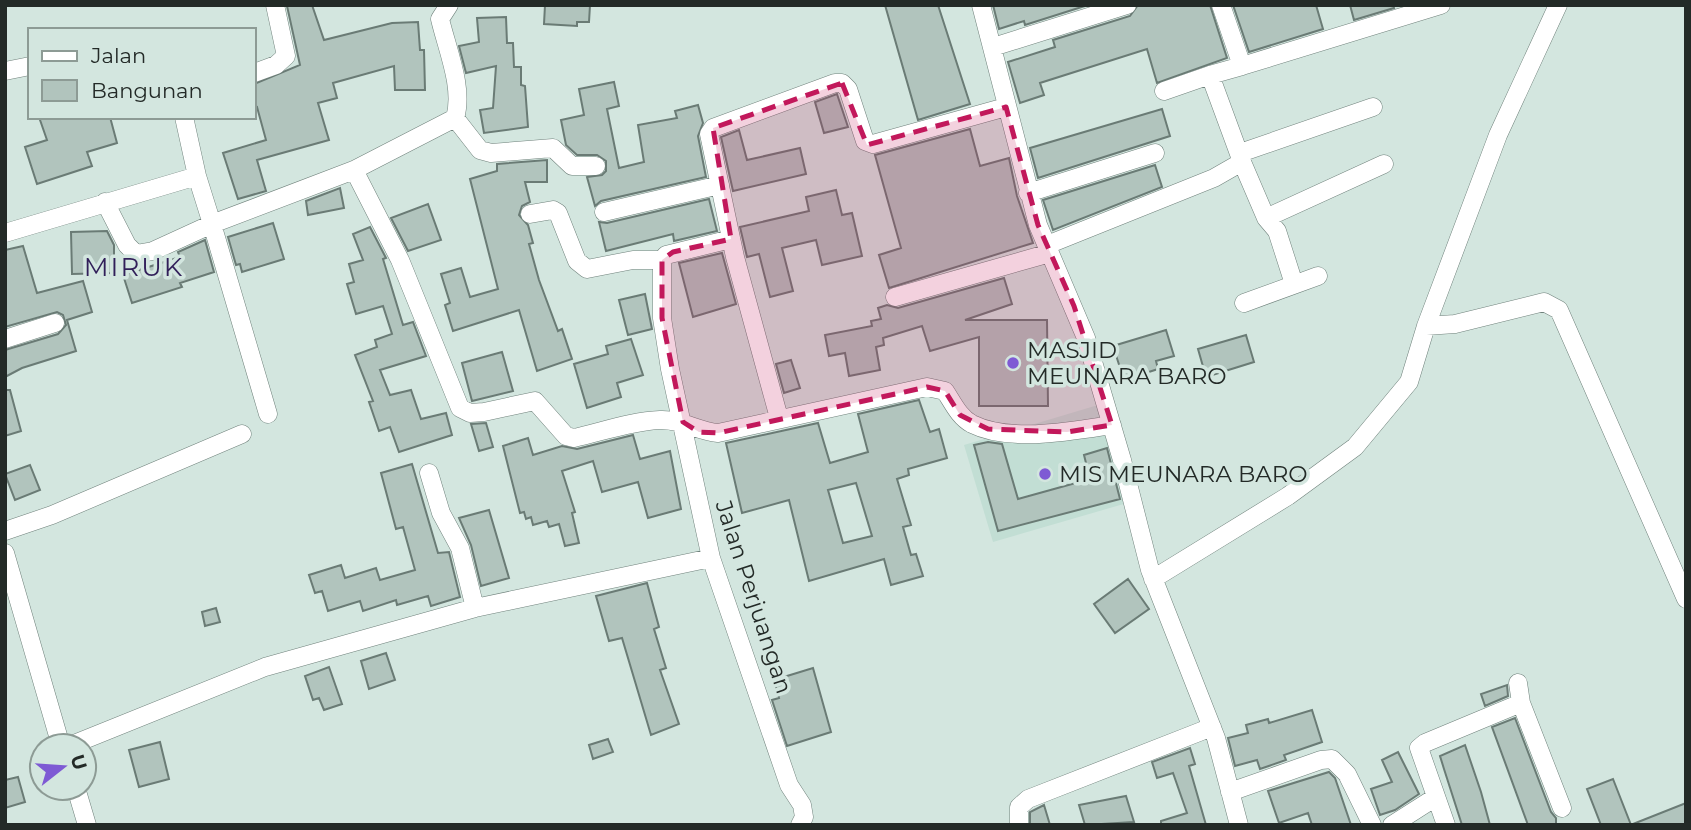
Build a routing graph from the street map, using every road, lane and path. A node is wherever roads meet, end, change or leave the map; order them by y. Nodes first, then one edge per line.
1 (275, 5) edge
2 (449, 5) edge
3 (981, 5) edge
4 (1127, 5) edge
5 (1221, 5) edge
6 (1441, 5) edge
7 (1558, 5) edge
8 (993, 47) junction
9 (28, 66) edge
10 (1242, 66) junction
11 (5, 71) edge
12 (256, 72) edge
13 (1210, 75) junction
14 (1164, 91) dead end
15 (1006, 107) junction
16 (1373, 107) dead end
17 (455, 118) junction
18 (184, 119) edge
19 (1155, 153) dead end
20 (1241, 157) junction
21 (1384, 164) dead end
22 (596, 166) dead end
23 (354, 170) junction
24 (197, 176) junction
25 (720, 185) junction
26 (1028, 193) junction
27 (105, 202) junction
28 (604, 212) dead end
29 (530, 214) dead end
30 (1266, 218) junction
31 (212, 224) junction
32 (5, 233) edge
33 (731, 239) junction
34 (1049, 249) junction
35 (662, 260) junction
36 (1318, 276) dead end
37 (1294, 284) junction
38 (895, 297) dead end
39 (1244, 303) dead end
40 (55, 323) dead end
41 (1426, 326) junction
42 (5, 339) edge
43 (268, 414) dead end
44 (779, 418) junction
45 (683, 422) junction
46 (1112, 425) junction
47 (242, 434) dead end
48 (429, 473) dead end
49 (5, 531) edge
50 (5, 553) edge
51 (711, 558) junction
52 (1149, 567) junction
53 (1686, 599) edge
54 (475, 608) junction
55 (1518, 683) dead end
56 (1521, 703) junction
57 (1212, 727) junction
58 (57, 732) edge
59 (98, 734) edge
60 (1230, 792) junction
61 (1436, 797) junction
62 (80, 802) edge
63 (1562, 808) dead end
64 (87, 825) edge
65 (800, 825) edge
66 (1019, 825) edge
67 (1239, 825) edge
68 (1372, 825) edge
69 (1392, 825) edge
70 (1446, 825) edge

1 - 12 street
2 - 17 street
3 - 8 street
4 - 8 street
5 - 10 street
6 - 10 street
7 - 41 street
8 - 15 street
9 - 11 street
10 - 13 street
13 - 14 street
13 - 20 street
15 - 25 street
15 - 26 street
16 - 20 street
17 - 22 street
17 - 23 street
18 - 24 street
19 - 26 street
20 - 30 street
20 - 34 street
21 - 30 street
23 - 31 street
23 - 45 street
24 - 27 street
24 - 31 street
25 - 28 street
25 - 33 street
26 - 34 street
27 - 31 street
27 - 32 street
29 - 35 street
30 - 37 street
31 - 43 street
33 - 35 street
33 - 44 street
34 - 38 street
34 - 46 street
35 - 45 street, Jalan Perjuangan
36 - 37 street
37 - 39 street
40 - 42 street
41 - 52 street
41 - 53 street
44 - 45 street
44 - 46 street
45 - 51 street, Jalan Perjuangan
46 - 52 street
47 - 49 street
48 - 54 street
50 - 58 street
51 - 54 street
51 - 65 street, Jalan Perjuangan
52 - 57 street
54 - 59 street
55 - 56 street
56 - 61 street
56 - 63 street
57 - 60 street
57 - 66 street
60 - 67 street
60 - 68 street
61 - 69 street
61 - 70 street
62 - 64 street

